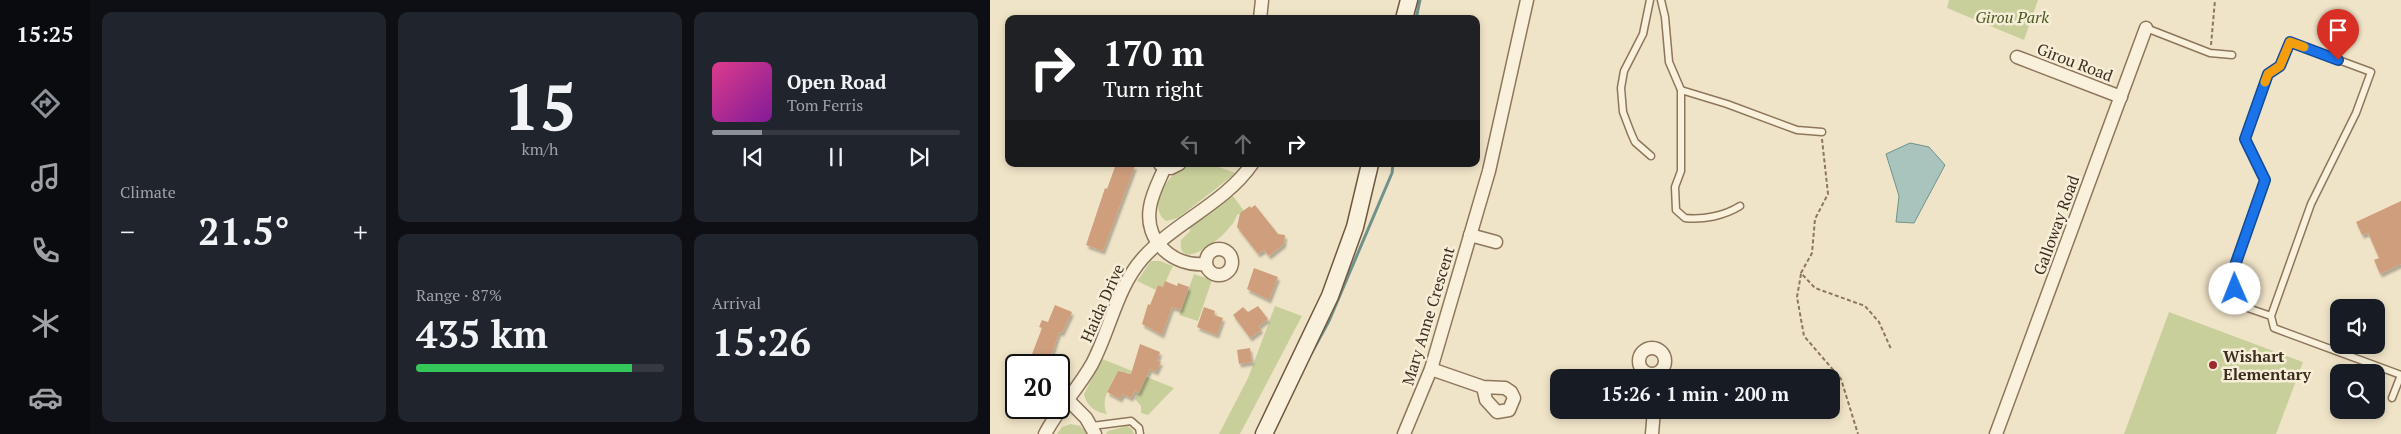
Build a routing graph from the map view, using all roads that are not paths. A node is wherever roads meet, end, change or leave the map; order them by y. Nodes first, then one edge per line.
1 (1262, 0) edge
2 (1409, 0) edge
3 (1527, 0) edge
4 (1650, 0) edge
5 (1661, 0) edge
6 (1260, 15) edge
7 (1405, 15) edge
8 (2146, 28) joint
9 (2232, 54) dead end
10 (2016, 57) dead end
11 (1680, 90) junction
12 (2121, 97) junction
13 (1822, 132) road end
14 (1651, 156) dead end
15 (1162, 167) edge
16 (1250, 167) edge
17 (1369, 167) edge
18 (1740, 206) dead end
19 (1470, 235) junction
20 (1496, 242) dead end
21 (1158, 243) junction
22 (1206, 264) dead end
23 (2271, 316) junction
24 (1432, 369) junction
25 (2401, 375) edge
26 (1483, 388) dead end
27 (1070, 397) edge
28 (2392, 398) dead end
29 (1070, 402) edge
30 (1055, 419) edge
31 (1653, 419) edge
32 (1093, 430) edge
33 (1045, 434) edge
34 (1140, 434) edge
35 (1264, 434) edge
36 (1404, 434) edge
37 (1652, 434) edge
38 (1996, 434) edge

1 - 6 street
2 - 7 main road
3 - 19 street, Mary Anne Crescent
4 - 14 lane
5 - 11 lane
8 - 9 lane
8 - 12 street, Galloway Road
10 - 12 street, Girou Road
11 - 13 lane
11 - 18 lane
12 - 38 street, Galloway Road
15 - 21 street
16 - 21 street, Haida Drive
17 - 35 main road
19 - 20 street, Mary Anne Crescent
19 - 24 street, Mary Anne Crescent
21 - 22 street
21 - 27 street, Haida Drive
23 - 23 lane
23 - 25 lane
24 - 26 street
24 - 36 street, Mary Anne Crescent
25 - 28 lane
29 - 32 street
30 - 33 street, Haida Drive
31 - 37 street
32 - 34 lane

